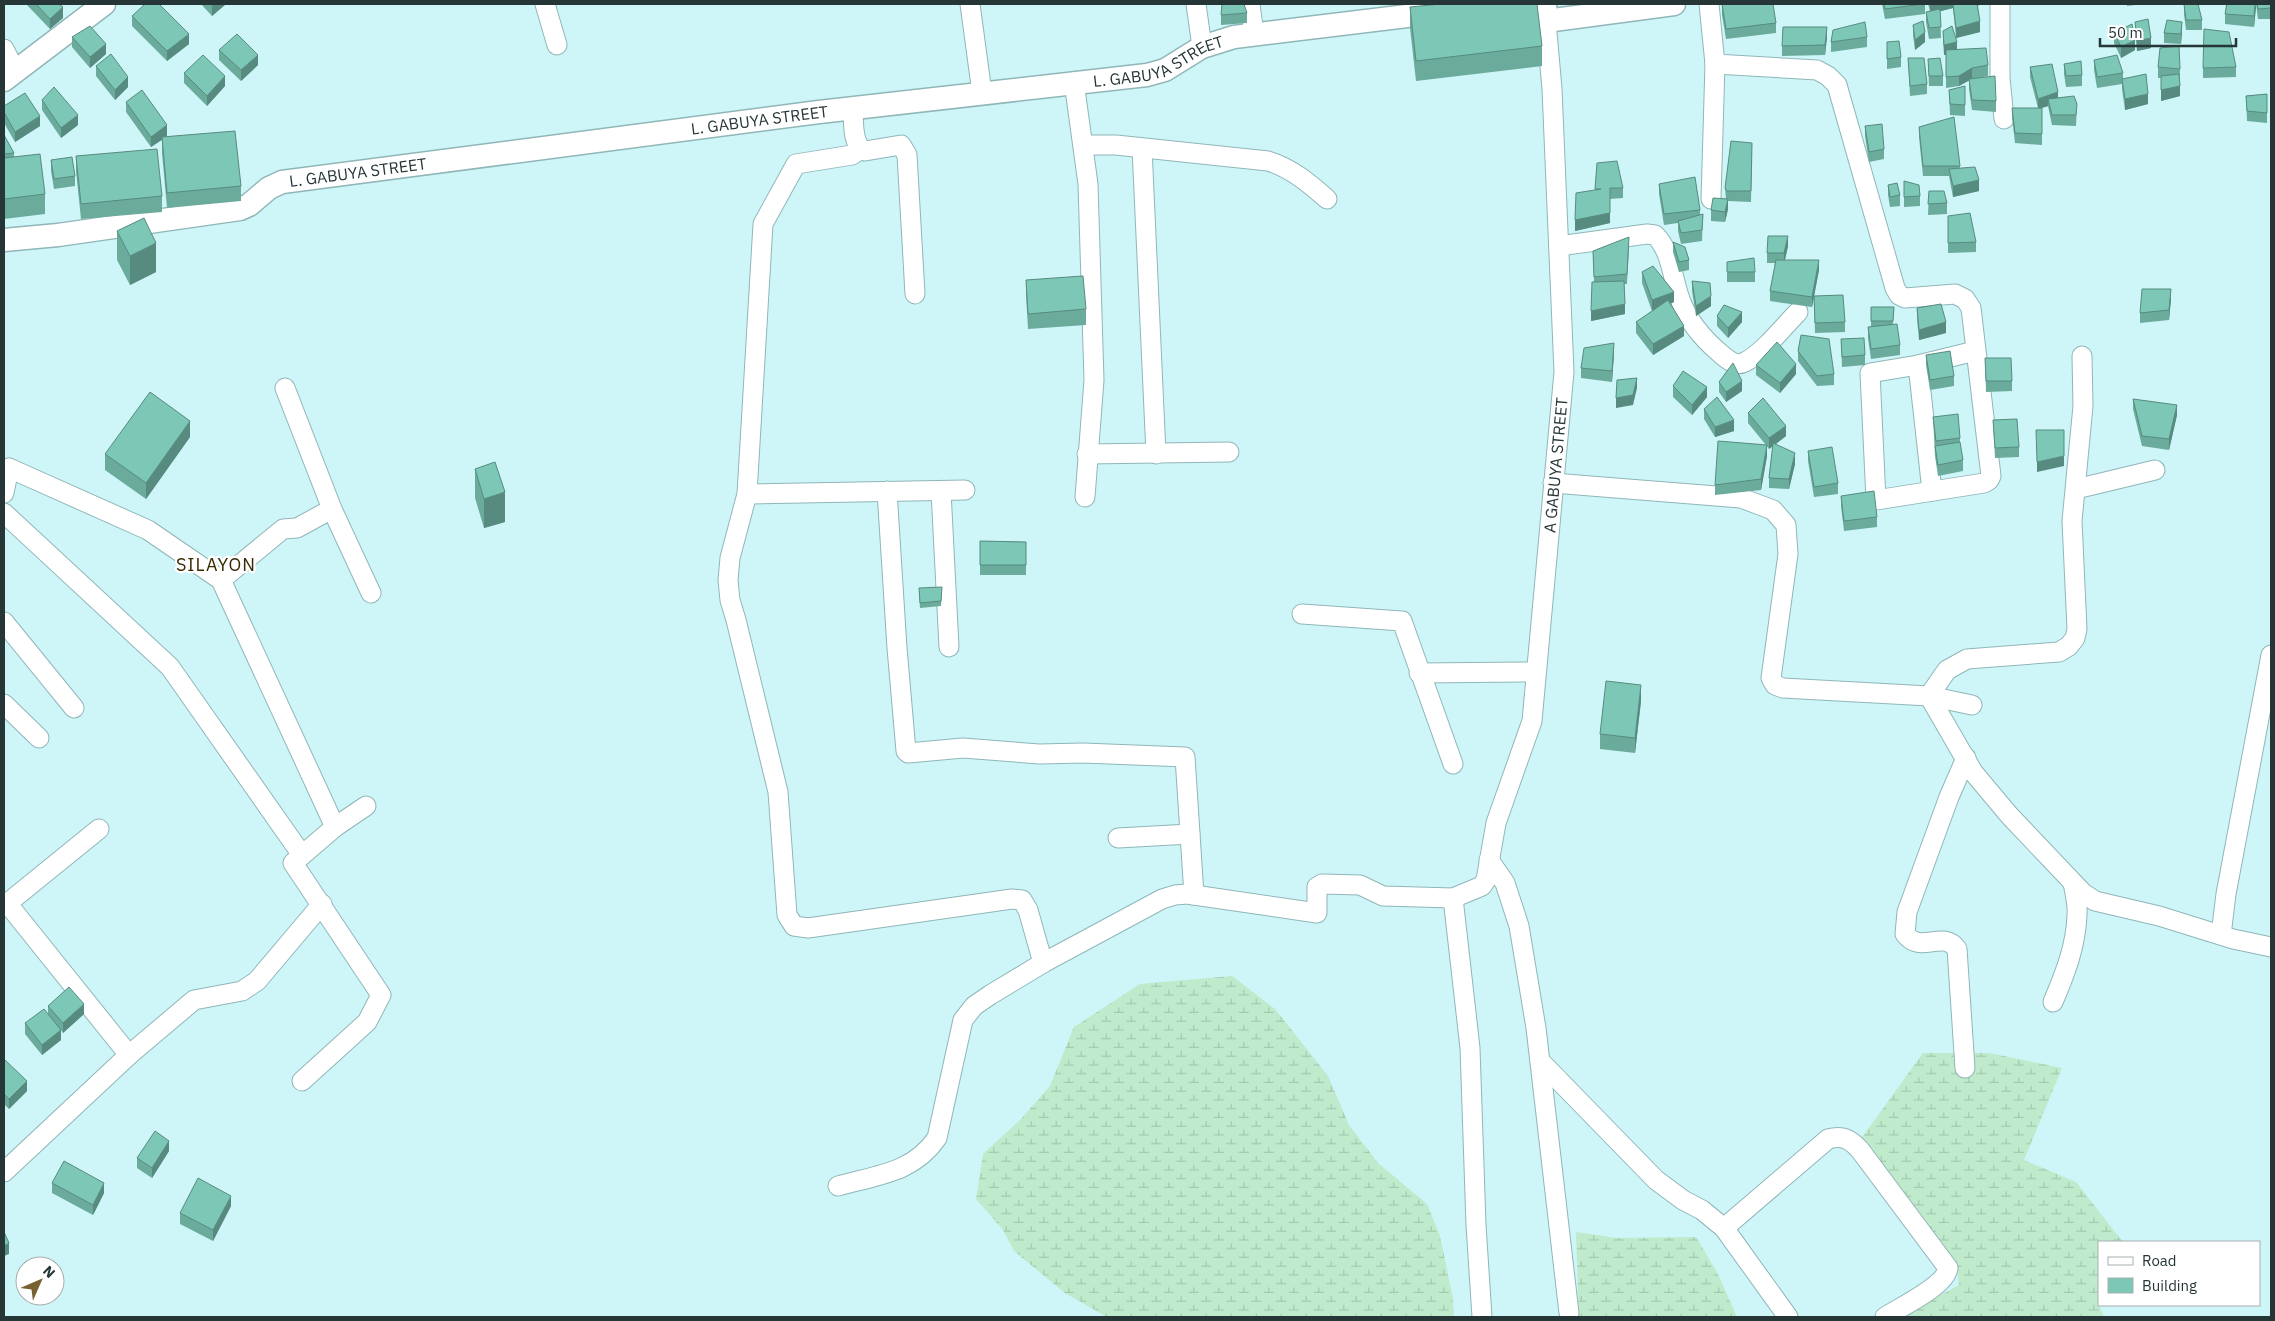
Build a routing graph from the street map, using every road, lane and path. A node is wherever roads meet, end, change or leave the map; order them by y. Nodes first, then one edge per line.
1 (104, 4) edge
2 (545, 4) edge
3 (970, 4) edge
4 (1196, 4) edge
5 (1250, 4) edge
6 (1674, 4) edge
7 (1710, 4) edge
8 (2000, 4) edge
9 (1459, 10) edge
10 (1545, 12) edge
11 (1254, 35) junction
12 (557, 45) dead end
13 (1202, 47) junction
14 (4, 49) edge
15 (1715, 64) junction
16 (9, 75) edge
17 (1074, 82) junction
18 (982, 94) junction
19 (853, 108) junction
20 (2004, 118) dead end
21 (1084, 145) junction
22 (1142, 148) junction
23 (861, 149) junction
24 (1328, 199) dead end
25 (1711, 199) edge
26 (4, 240) edge
27 (1559, 246) junction
28 (915, 294) dead end
29 (1798, 312) dead end
30 (1975, 352) junction
31 (2082, 356) dead end
32 (1918, 365) junction
33 (285, 388) dead end
34 (1229, 452) dead end
35 (1087, 454) junction
36 (1156, 454) junction
37 (6, 464) edge
38 (2156, 470) dead end
39 (1552, 483) junction
40 (2076, 489) junction
41 (965, 490) dead end
42 (1932, 490) junction
43 (886, 491) junction
44 (941, 491) junction
45 (4, 493) edge
46 (747, 494) junction
47 (1085, 497) dead end
48 (332, 509) junction
49 (4, 513) edge
50 (221, 580) junction
51 (371, 593) dead end
52 (1302, 614) dead end
53 (4, 622) edge
54 (949, 647) dead end
55 (2271, 655) edge
56 (1536, 672) junction
57 (1419, 673) junction
58 (1929, 696) junction
59 (4, 704) edge
60 (1972, 705) dead end
61 (74, 708) dead end
62 (39, 738) dead end
63 (1966, 758) junction
64 (1453, 764) dead end
65 (366, 806) dead end
66 (335, 827) junction
67 (99, 829) dead end
68 (1190, 834) junction
69 (1118, 838) dead end
70 (302, 855) junction
71 (1489, 860) junction
72 (2073, 883) junction
73 (1194, 895) junction
74 (1453, 898) junction
75 (5, 904) edge
76 (322, 904) junction
77 (2221, 935) junction
78 (2271, 947) edge
79 (1043, 963) junction
80 (2053, 1002) dead end
81 (129, 1055) junction
82 (1540, 1061) junction
83 (1965, 1068) dead end
84 (302, 1081) dead end
85 (4, 1172) edge
86 (838, 1186) dead end
87 (1724, 1228) junction
88 (1568, 1313) dead end
89 (1482, 1317) edge
90 (1788, 1317) edge
91 (1885, 1317) edge

1 - 16 street
2 - 12 street
3 - 18 street
4 - 13 street
5 - 11 street
6 - 10 street
7 - 15 street
8 - 20 street
9 - 11 street, L. GABUYA STREET
10 - 27 street, A GABUYA STREET
11 - 13 street, L. GABUYA STREET
13 - 17 street, L. GABUYA STREET
14 - 16 street
15 - 25 street
15 - 30 street
17 - 18 street, L. GABUYA STREET
17 - 21 street
18 - 19 street, L. GABUYA STREET
19 - 23 street
19 - 26 street, L. GABUYA STREET
21 - 22 street
21 - 35 street
22 - 24 street
22 - 36 street
23 - 28 street
23 - 46 street
27 - 29 street
27 - 39 street, A GABUYA STREET
30 - 32 street
30 - 42 street
31 - 40 street
32 - 42 street
32 - 42 street
33 - 48 street
34 - 36 street
35 - 36 street
35 - 47 street
37 - 45 street
37 - 50 street
38 - 40 street
39 - 56 street, A GABUYA STREET
39 - 58 street
40 - 58 street
41 - 44 street
43 - 44 street
43 - 46 street
43 - 68 street
44 - 54 street
46 - 79 street
48 - 50 street
48 - 51 street
49 - 70 street
50 - 66 street
52 - 57 street
53 - 61 street
55 - 77 street
56 - 57 street
56 - 71 street, A GABUYA STREET
57 - 64 street
58 - 60 street
58 - 63 street
59 - 62 street
63 - 72 street
63 - 83 street
65 - 66 street
66 - 70 street
67 - 75 street
68 - 69 street
68 - 73 street
70 - 76 street
71 - 74 street, A GABUYA STREET
71 - 82 street
72 - 77 street
72 - 80 street
73 - 74 street
73 - 79 street
74 - 89 street
75 - 81 street
76 - 81 street
76 - 84 street
77 - 78 street
79 - 86 street
81 - 85 street
82 - 87 street
82 - 88 street
87 - 90 street
87 - 91 street

